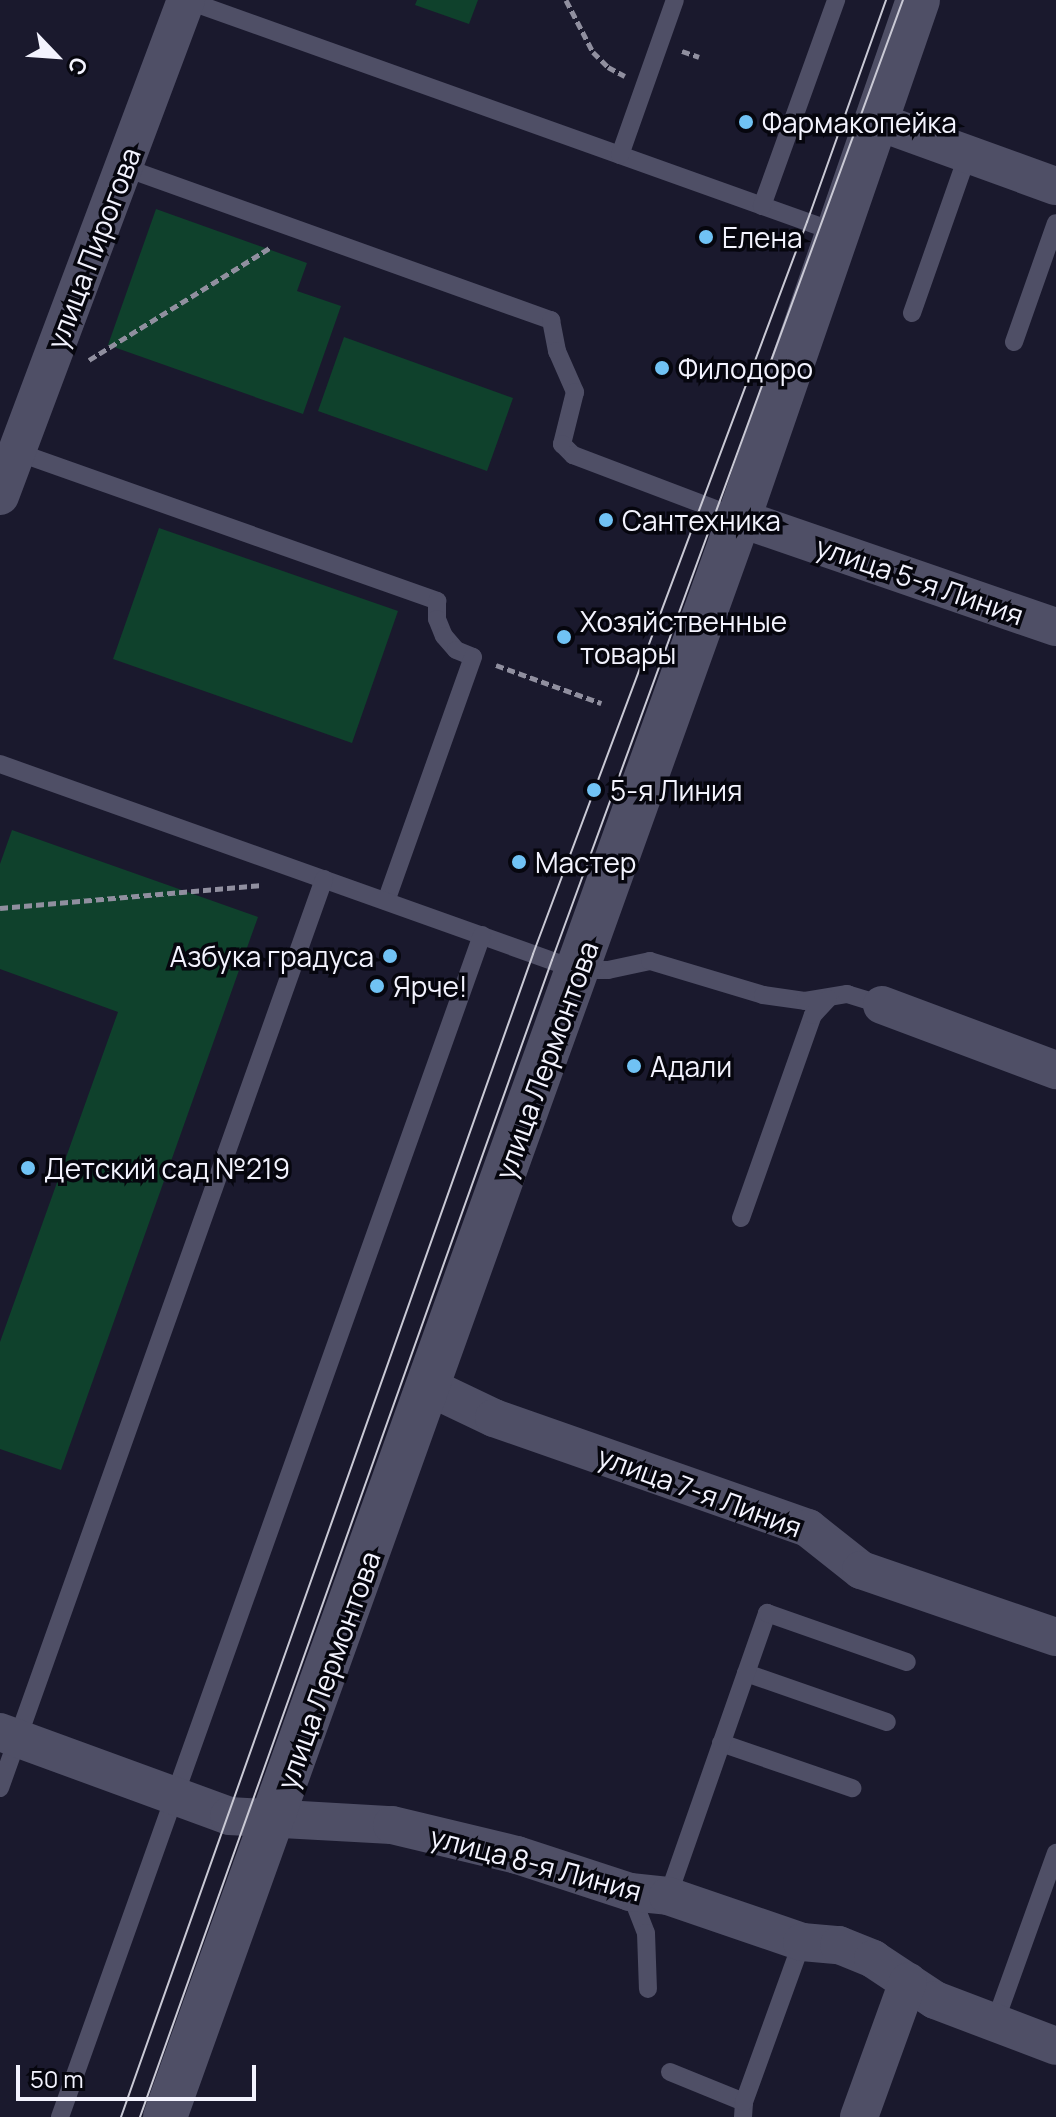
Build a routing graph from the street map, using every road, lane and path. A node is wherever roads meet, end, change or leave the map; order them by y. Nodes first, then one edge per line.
1 (186, 0) edge
2 (566, 0) edge
3 (675, 0) edge
4 (836, 0) edge
5 (918, 0) edge
6 (644, 86) junction
7 (876, 121) junction
8 (968, 154) junction
9 (620, 155) junction
10 (123, 167) junction
11 (1056, 186) edge
12 (762, 206) junction
13 (1056, 223) edge
14 (298, 230) junction
15 (838, 233) junction
16 (912, 313) dead end
17 (1014, 342) dead end
18 (84, 363) dead end
19 (17, 452) junction
20 (0, 496) edge
21 (739, 518) junction
22 (1056, 627) edge
23 (473, 657) junction
24 (601, 703) dead end
25 (0, 764) edge
26 (324, 879) junction
27 (386, 901) junction
28 (0, 908) edge
29 (482, 935) junction
30 (578, 970) junction
31 (828, 999) junction
32 (882, 1005) joint
33 (1056, 1070) edge
34 (741, 1218) dead end
35 (429, 1387) junction
36 (1056, 1637) edge
37 (907, 1662) dead end
38 (746, 1673) junction
39 (887, 1722) dead end
40 (9, 1735) edge
41 (721, 1743) junction
42 (0, 1788) edge
43 (852, 1788) dead end
44 (175, 1796) junction
45 (275, 1819) junction
46 (1056, 1853) edge
47 (630, 1892) junction
48 (668, 1896) junction
49 (802, 1942) junction
50 (908, 1982) junction
51 (648, 1989) dead end
52 (994, 2025) junction
53 (1056, 2046) edge
54 (670, 2072) dead end
55 (744, 2110) edge
56 (60, 2117) edge
57 (165, 2117) edge
58 (859, 2117) edge

1 - 9 lane
1 - 10 street, улица Пирогова
2 - 6 path
3 - 6 lane
4 - 12 lane
5 - 7 main road, улица Лермонтова
6 - 9 lane
7 - 8 street
7 - 15 main road, улица Лермонтова
8 - 11 street
8 - 16 lane
9 - 12 lane
10 - 14 lane
10 - 19 street, улица Пирогова
12 - 15 lane
13 - 17 lane
14 - 18 path
14 - 21 lane
15 - 21 main road, улица Лермонтова
19 - 20 street, улица Пирогова
19 - 23 lane
21 - 22 street, улица 5-я Линия
21 - 30 main road, улица Лермонтова
23 - 24 path
23 - 27 lane
25 - 26 lane
26 - 27 lane
26 - 28 path
26 - 40 lane
27 - 29 lane
29 - 30 lane
29 - 44 lane
30 - 31 lane
30 - 35 main road, улица Лермонтова
31 - 32 lane
31 - 34 lane
32 - 33 street
35 - 36 street, улица 7-я Линия
35 - 45 main road, улица Лермонтова
37 - 38 lane
38 - 39 lane
38 - 41 lane
40 - 42 lane
40 - 44 street, улица 8-я Линия
41 - 43 lane
41 - 48 lane
44 - 45 street, улица 8-я Линия
44 - 56 lane
45 - 47 street, улица 8-я Линия
45 - 57 main road, улица Лермонтова
46 - 52 lane
47 - 48 street, улица 8-я Линия
47 - 51 lane
48 - 49 street, улица 8-я Линия
49 - 50 street, улица 8-я Линия
49 - 55 lane
50 - 52 street, улица 8-я Линия
50 - 58 street
52 - 53 street, улица 8-я Линия
54 - 55 lane

